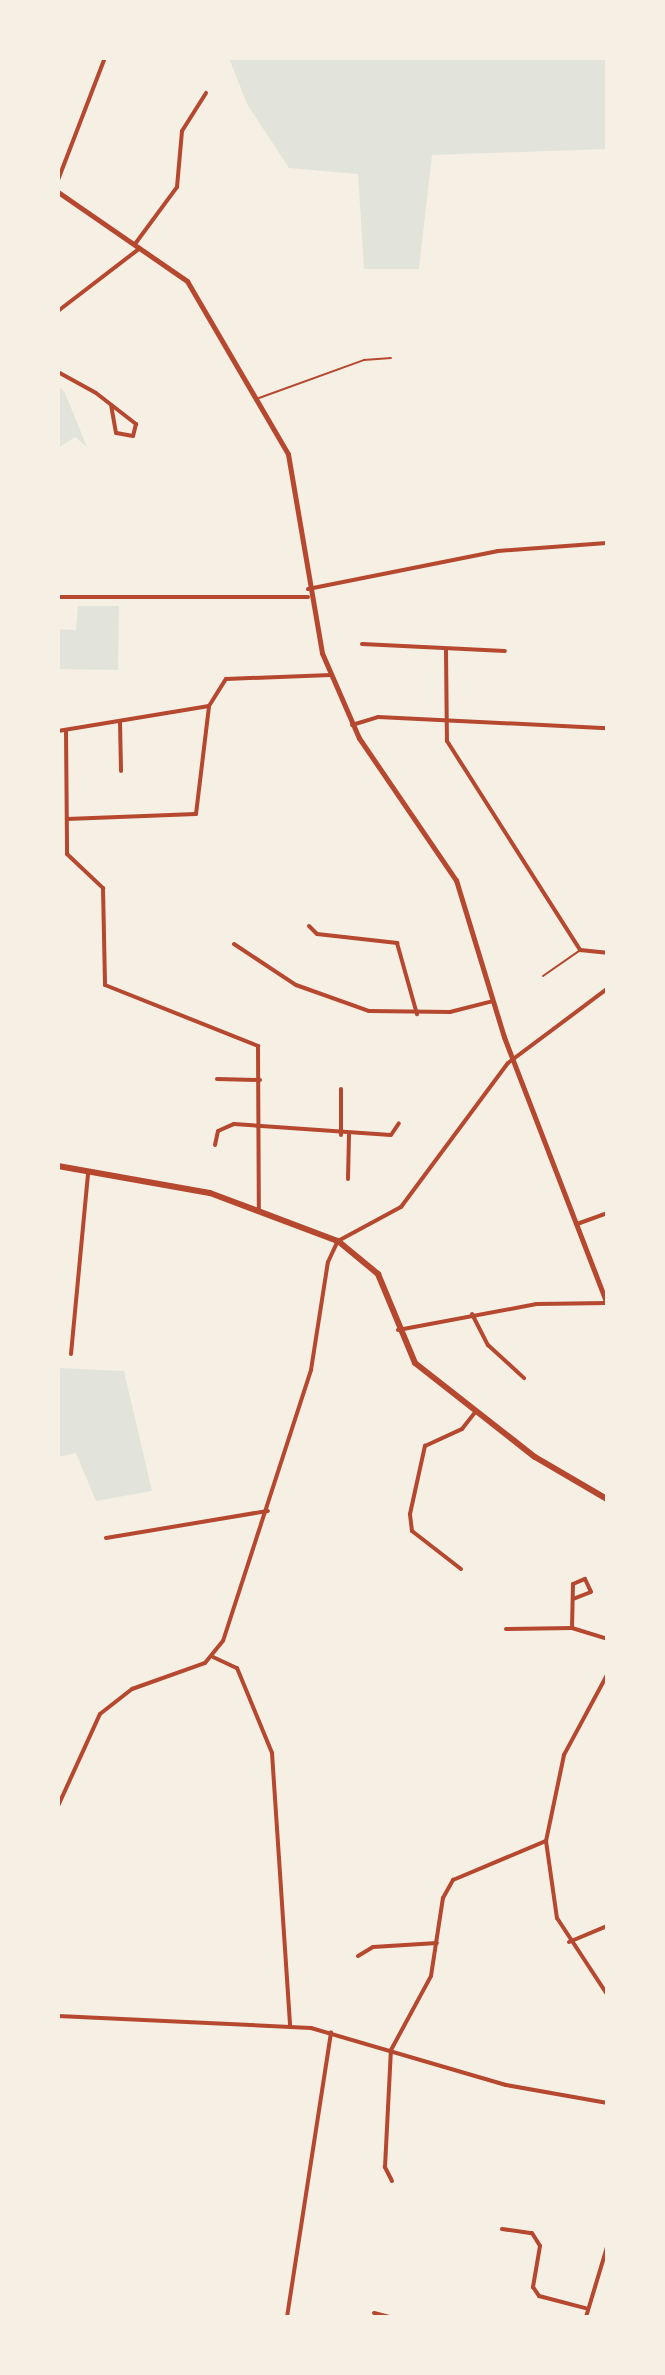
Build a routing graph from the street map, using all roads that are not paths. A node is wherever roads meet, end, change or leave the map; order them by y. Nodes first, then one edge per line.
1 (104, 60) edge
2 (206, 93) dead end
3 (58, 180) edge
4 (58, 192) edge
5 (137, 246) junction
6 (58, 311) edge
7 (391, 358) dead end
8 (58, 372) edge
9 (259, 398) junction
10 (111, 406) junction
11 (607, 543) edge
12 (308, 589) junction
13 (58, 597) edge
14 (308, 597) junction
15 (362, 644) dead end
16 (446, 650) junction
17 (505, 651) dead end
18 (331, 675) junction
19 (209, 706) junction
20 (444, 720) junction
21 (120, 722) junction
22 (352, 725) junction
23 (607, 728) edge
24 (66, 730) junction
25 (58, 731) edge
26 (121, 771) dead end
27 (67, 819) junction
28 (309, 926) dead end
29 (234, 944) dead end
30 (580, 950) junction
31 (607, 953) edge
32 (543, 976) dead end
33 (607, 989) edge
34 (493, 1001) junction
35 (417, 1014) junction
36 (514, 1057) junction
37 (217, 1079) dead end
38 (260, 1080) junction
39 (341, 1089) dead end
40 (399, 1123) dead end
41 (260, 1124) junction
42 (341, 1135) junction
43 (349, 1135) junction
44 (215, 1145) dead end
45 (58, 1166) edge
46 (88, 1173) junction
47 (348, 1179) dead end
48 (259, 1210) junction
49 (607, 1211) edge
50 (577, 1224) junction
51 (338, 1241) junction
52 (607, 1304) edge
53 (472, 1314) junction
54 (398, 1330) junction
55 (71, 1354) dead end
56 (524, 1378) dead end
57 (476, 1411) junction
58 (607, 1499) edge
59 (268, 1511) junction
60 (106, 1538) dead end
61 (461, 1569) dead end
62 (573, 1599) junction
63 (572, 1628) junction
64 (506, 1629) dead end
65 (607, 1639) edge
66 (213, 1657) junction
67 (607, 1675) edge
68 (58, 1806) edge
69 (546, 1841) junction
70 (607, 1926) edge
71 (437, 1943) junction
72 (568, 1943) junction
73 (358, 1956) dead end
74 (607, 1994) edge
75 (58, 2016) edge
76 (290, 2026) junction
77 (331, 2032) junction
78 (391, 2050) junction
79 (607, 2103) edge
80 (392, 2181) dead end
81 (502, 2229) dead end
82 (607, 2247) edge
83 (585, 2308) junction
84 (374, 2313) dead end
85 (287, 2317) edge
86 (390, 2317) edge
87 (586, 2317) edge

1 - 3 street
2 - 5 street
4 - 5 street
5 - 6 street
5 - 9 street
7 - 9 lane
8 - 10 street
9 - 12 street
10 - 10 street
11 - 12 street
12 - 14 street
13 - 14 street
14 - 18 street
15 - 16 street
16 - 17 street
16 - 20 street
18 - 19 street
18 - 22 street
19 - 21 street
19 - 27 street
20 - 22 street
20 - 23 street
20 - 30 street
21 - 24 street
21 - 26 street
22 - 34 street
24 - 25 street
24 - 27 street
27 - 38 street
28 - 35 street
29 - 35 street
30 - 31 street
30 - 32 lane
33 - 36 street
34 - 35 street
34 - 36 street
36 - 50 street
36 - 51 street
37 - 38 street
38 - 41 street
39 - 42 street
40 - 43 street
41 - 42 street
41 - 44 street
41 - 48 street
42 - 43 street
43 - 47 street
45 - 46 main road
46 - 48 main road
46 - 55 street
48 - 51 main road
49 - 50 street
50 - 52 street
51 - 54 main road
51 - 59 street
52 - 53 street
53 - 54 street
53 - 56 street
54 - 57 main road
57 - 58 main road
57 - 61 street
59 - 60 street
59 - 66 street
62 - 62 street
62 - 63 street
63 - 64 street
63 - 65 street
66 - 68 street
66 - 76 street
67 - 69 street
69 - 71 street
69 - 72 street
70 - 72 street
71 - 73 street
71 - 78 street
72 - 74 street
75 - 76 street
76 - 77 street
77 - 78 street
77 - 85 street
78 - 79 street
78 - 80 street
81 - 83 street
82 - 83 street
83 - 87 street
84 - 86 street

